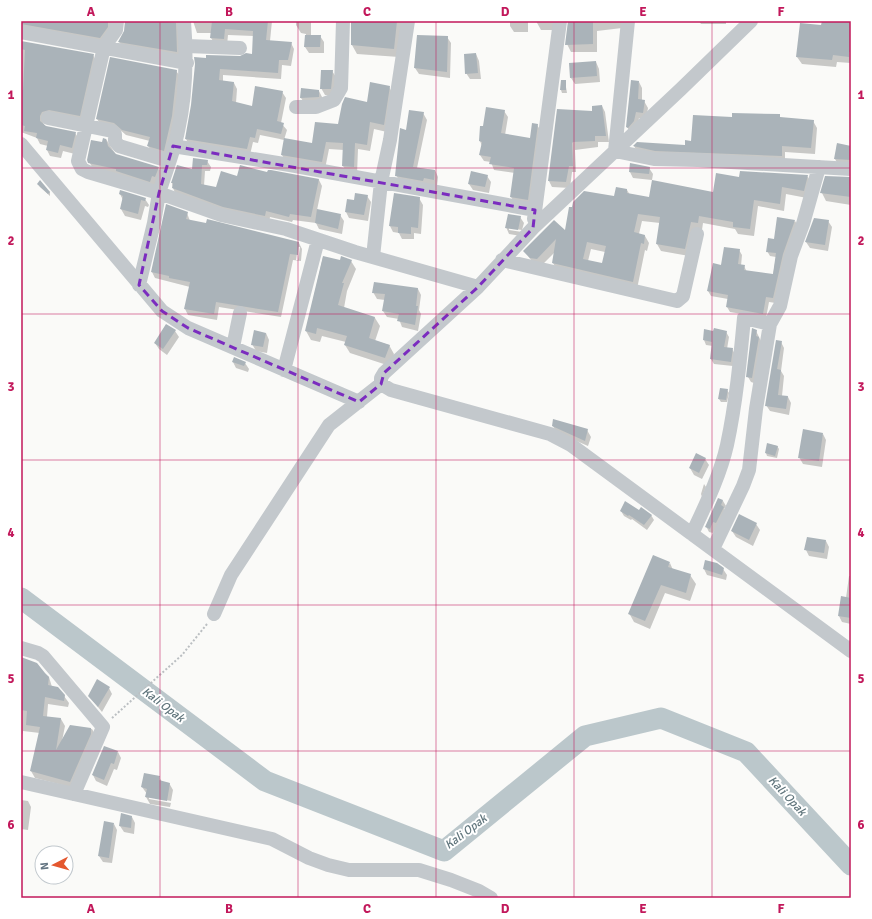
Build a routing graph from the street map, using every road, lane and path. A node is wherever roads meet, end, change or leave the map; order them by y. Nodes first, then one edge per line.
1 (117, 21) edge
2 (184, 21) edge
3 (343, 21) edge
4 (408, 21) edge
5 (560, 21) edge
6 (628, 21) edge
7 (751, 21) edge
8 (21, 32) edge
9 (186, 46) junction
10 (104, 47) junction
11 (240, 48) dead end
12 (186, 63) junction
13 (296, 107) dead end
14 (48, 118) dead end
15 (87, 125) junction
16 (21, 144) edge
17 (174, 146) junction
18 (615, 151) junction
19 (169, 161) junction
20 (818, 167) junction
21 (851, 169) edge
22 (381, 182) junction
23 (159, 193) junction
24 (535, 210) junction
25 (533, 228) junction
26 (697, 234) dead end
27 (318, 240) junction
28 (373, 257) junction
29 (502, 260) junction
30 (139, 285) junction
31 (478, 287) junction
32 (240, 313) dead end
33 (770, 324) junction
34 (233, 347) junction
35 (284, 370) junction
36 (381, 384) junction
37 (358, 402) junction
38 (692, 534) junction
39 (713, 550) junction
40 (214, 614) joint
41 (21, 648) edge
42 (851, 651) edge
43 (103, 727) junction
44 (21, 782) edge
45 (74, 794) junction
46 (491, 898) edge

1 - 10 street
2 - 9 street
3 - 13 street
4 - 22 street
5 - 24 street
6 - 18 street
7 - 18 street
8 - 10 street
9 - 11 street
9 - 12 street
10 - 12 street
10 - 15 street
12 - 17 street
14 - 15 street
15 - 19 street
15 - 23 street
16 - 30 street
17 - 19 street
17 - 22 street
18 - 20 street
18 - 25 street
19 - 23 street
20 - 21 street
20 - 33 street
22 - 24 street
22 - 28 street
23 - 27 street
23 - 30 street
24 - 25 street
25 - 29 street
26 - 29 street
27 - 28 street
27 - 35 street
28 - 31 street
29 - 31 street
30 - 34 street
31 - 36 street
32 - 34 street
33 - 38 street
33 - 39 street
34 - 35 street
35 - 37 street
36 - 37 street
36 - 38 street
37 - 40 street
38 - 39 street
39 - 42 street
40 - 43 path
41 - 43 street
43 - 45 street
44 - 45 street
45 - 46 street

